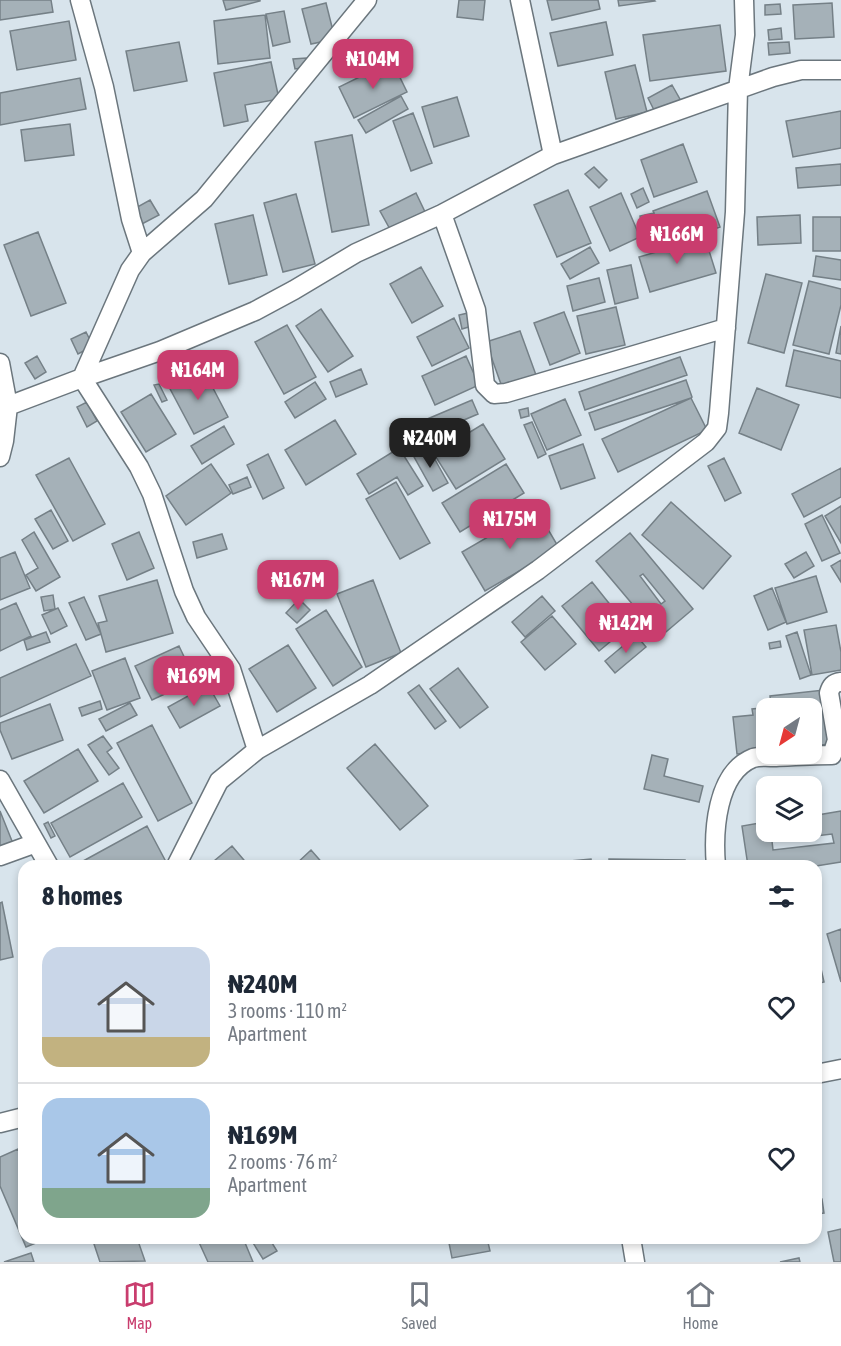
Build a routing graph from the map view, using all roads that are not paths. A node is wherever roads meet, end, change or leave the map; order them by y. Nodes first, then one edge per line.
1 (80, 0) edge
2 (367, 0) edge
3 (520, 0) edge
4 (744, 0) edge
5 (841, 70) edge
6 (738, 89) junction
7 (553, 155) junction
8 (442, 214) junction
9 (142, 253) junction
10 (726, 328) junction
11 (0, 363) edge
12 (82, 378) junction
13 (4, 407) edge
14 (0, 457) edge
15 (841, 682) edge
16 (257, 750) junction
17 (0, 780) edge
18 (36, 843) junction
19 (0, 856) edge
20 (46, 860) edge
21 (179, 860) edge
22 (715, 860) edge
23 (841, 1069) edge
24 (822, 1073) edge
25 (18, 1118) edge
26 (0, 1123) edge
27 (632, 1244) edge
28 (635, 1262) edge

1 - 9 street
2 - 9 street
3 - 7 street
4 - 6 street
5 - 6 street
6 - 7 street
6 - 10 street
7 - 8 street
8 - 10 street
8 - 12 street
9 - 12 street
10 - 16 street
11 - 13 street
12 - 13 street
12 - 16 street
13 - 14 street
15 - 22 street
16 - 21 street
17 - 18 street
18 - 19 street
18 - 20 street
23 - 24 street
25 - 26 street
27 - 28 street

